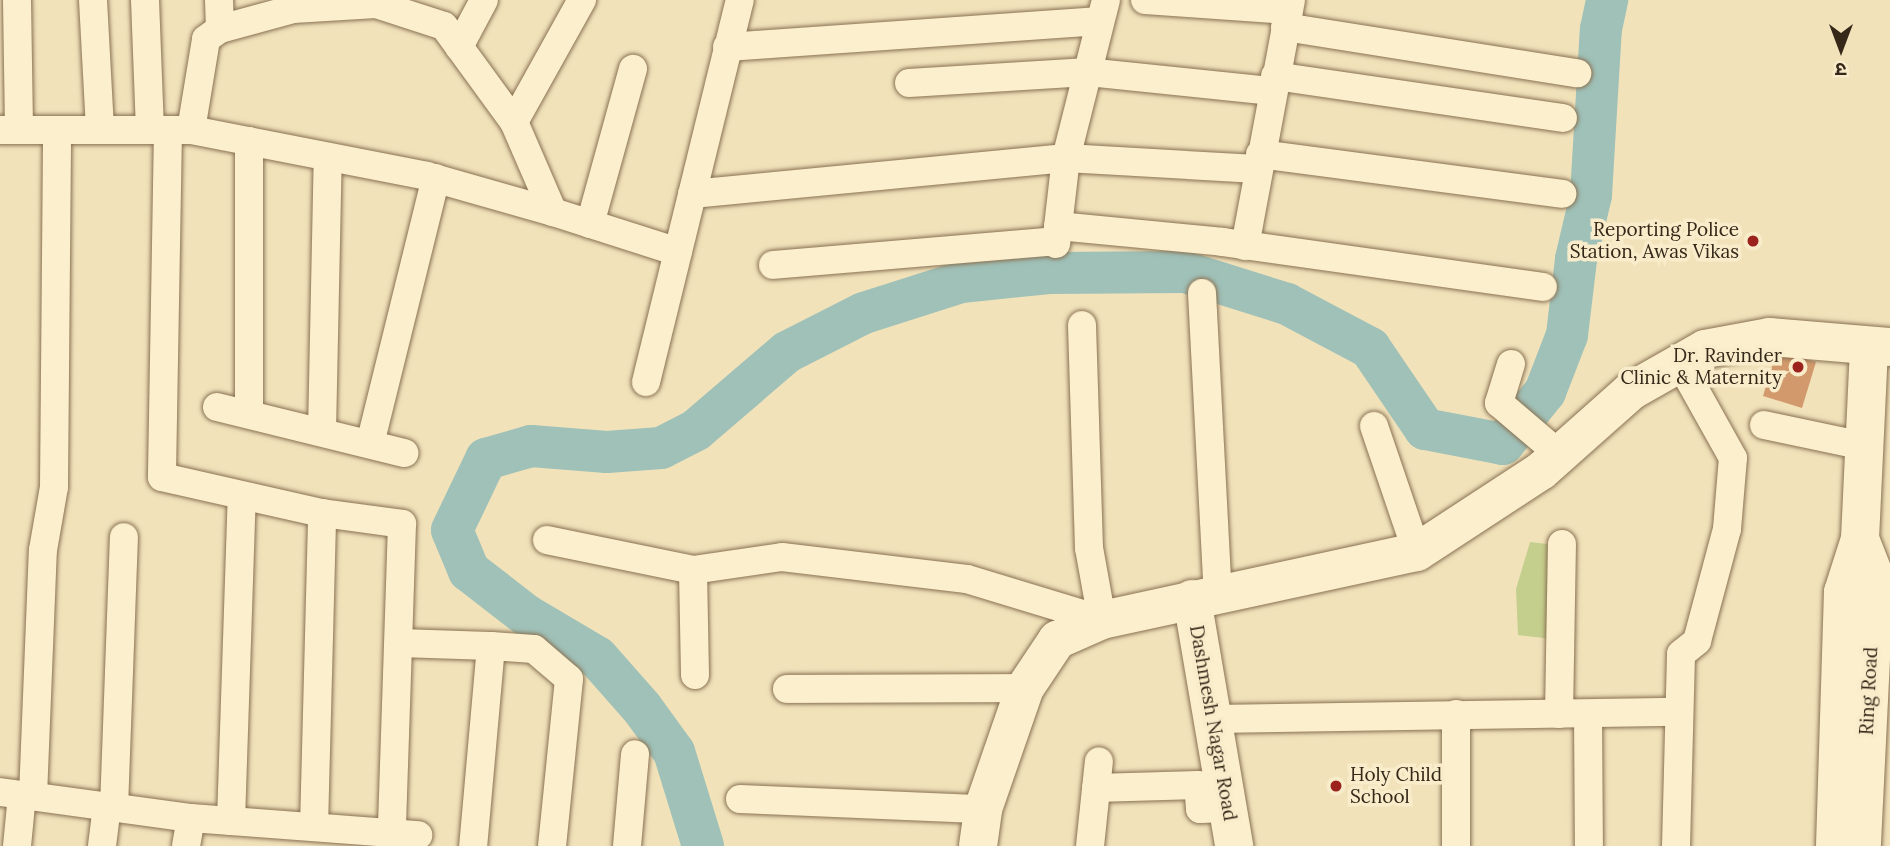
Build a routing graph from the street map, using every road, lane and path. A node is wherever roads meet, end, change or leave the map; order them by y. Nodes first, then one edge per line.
1 (17, 0) edge
2 (93, 0) edge
3 (145, 0) edge
4 (219, 0) edge
5 (485, 0) edge
6 (582, 0) edge
7 (740, 0) edge
8 (1145, 0) edge
9 (293, 5) edge
10 (1103, 10) edge
11 (1288, 12) edge
12 (220, 29) junction
13 (459, 47) junction
14 (727, 47) junction
15 (633, 69) dead end
16 (1088, 72) junction
17 (1577, 73) dead end
18 (909, 83) dead end
19 (1274, 84) junction
20 (1563, 118) dead end
21 (513, 122) junction
22 (10, 130) edge
23 (57, 130) junction
24 (100, 130) junction
25 (170, 130) junction
26 (249, 141) junction
27 (328, 157) junction
28 (1066, 158) junction
29 (1258, 162) junction
30 (436, 178) junction
31 (692, 194) junction
32 (1562, 194) dead end
33 (553, 212) junction
34 (590, 224) junction
35 (1056, 242) junction
36 (1245, 246) junction
37 (678, 252) junction
38 (773, 265) dead end
39 (1543, 288) dead end
40 (1202, 293) dead end
41 (1083, 326) dead end
42 (1880, 347) edge
43 (1680, 363) junction
44 (1511, 364) dead end
45 (646, 382) dead end
46 (217, 407) dead end
47 (249, 414) junction
48 (1764, 425) dead end
49 (1374, 426) dead end
50 (322, 432) junction
51 (370, 444) junction
52 (1864, 446) junction
53 (1549, 447) junction
54 (404, 453) dead end
55 (242, 496) junction
56 (322, 513) junction
57 (124, 537) dead end
58 (1860, 539) junction
59 (547, 540) dead end
60 (1562, 544) dead end
61 (1417, 552) junction
62 (693, 570) junction
63 (1205, 597) junction
64 (1102, 620) junction
65 (398, 643) junction
66 (491, 646) junction
67 (695, 675) dead end
68 (1025, 688) junction
69 (787, 689) dead end
70 (1679, 712) junction
71 (1456, 714) junction
72 (1559, 714) junction
73 (1588, 714) junction
74 (1212, 719) junction
75 (635, 754) dead end
76 (18, 794) edge
77 (740, 799) dead end
78 (110, 807) junction
79 (1227, 808) junction
80 (191, 818) junction
81 (231, 821) junction
82 (314, 827) junction
83 (981, 828) edge
84 (263, 835) edge
85 (17, 846) edge
86 (102, 846) edge
87 (186, 846) edge
88 (473, 846) edge
89 (552, 846) edge
90 (627, 846) edge
91 (1090, 846) edge
92 (1234, 846) edge
93 (1456, 846) edge
94 (1589, 846) edge
95 (1676, 846) edge
96 (1835, 846) edge
97 (1862, 846) edge

1 - 22 street
2 - 24 street
3 - 25 street
4 - 12 street
5 - 13 street
6 - 21 street
7 - 14 street
8 - 11 street
9 - 12 street
9 - 13 street
10 - 14 street
10 - 16 street
11 - 17 street
11 - 19 street
12 - 25 street
13 - 21 street
14 - 31 street
15 - 34 street
16 - 18 street
16 - 19 street
16 - 28 street
19 - 20 street
19 - 29 street
21 - 33 street
22 - 23 street
23 - 24 street
23 - 76 street
24 - 25 street
25 - 26 street
25 - 55 street
26 - 27 street
26 - 47 street
27 - 30 street
27 - 50 street
28 - 29 street
28 - 31 street
28 - 35 street
29 - 32 street
29 - 36 street
30 - 33 street
30 - 51 street
31 - 37 street
33 - 34 street
34 - 37 street
35 - 36 street
35 - 38 street
36 - 39 street
37 - 45 street
40 - 63 street
41 - 64 street
42 - 43 street
42 - 52 street, Ring Road
43 - 53 street
43 - 70 street
44 - 53 street
46 - 47 street
47 - 50 street
48 - 52 street
49 - 61 street
50 - 51 street
51 - 54 street
52 - 58 street, Ring Road
53 - 61 street
55 - 56 street
55 - 81 street
56 - 65 street
56 - 82 street
57 - 78 street
58 - 96 street, Ring Road
58 - 97 street, Ring Road
59 - 62 street
60 - 72 street
61 - 63 street
62 - 64 street
62 - 67 street
63 - 64 street
63 - 74 street, Dashmesh Nagar Road
64 - 68 street
65 - 66 street
65 - 82 street
66 - 88 street
66 - 89 street
68 - 69 street
68 - 83 street
70 - 73 street
70 - 95 street
71 - 72 street
71 - 74 street
71 - 93 street
72 - 73 street
73 - 94 street
74 - 79 street, Dashmesh Nagar Road
75 - 90 street
76 - 78 street
76 - 85 street
77 - 83 street
78 - 80 street
78 - 86 street
79 - 91 street
79 - 92 street, Dashmesh Nagar Road
80 - 81 street
80 - 87 street
81 - 84 street
82 - 84 street

